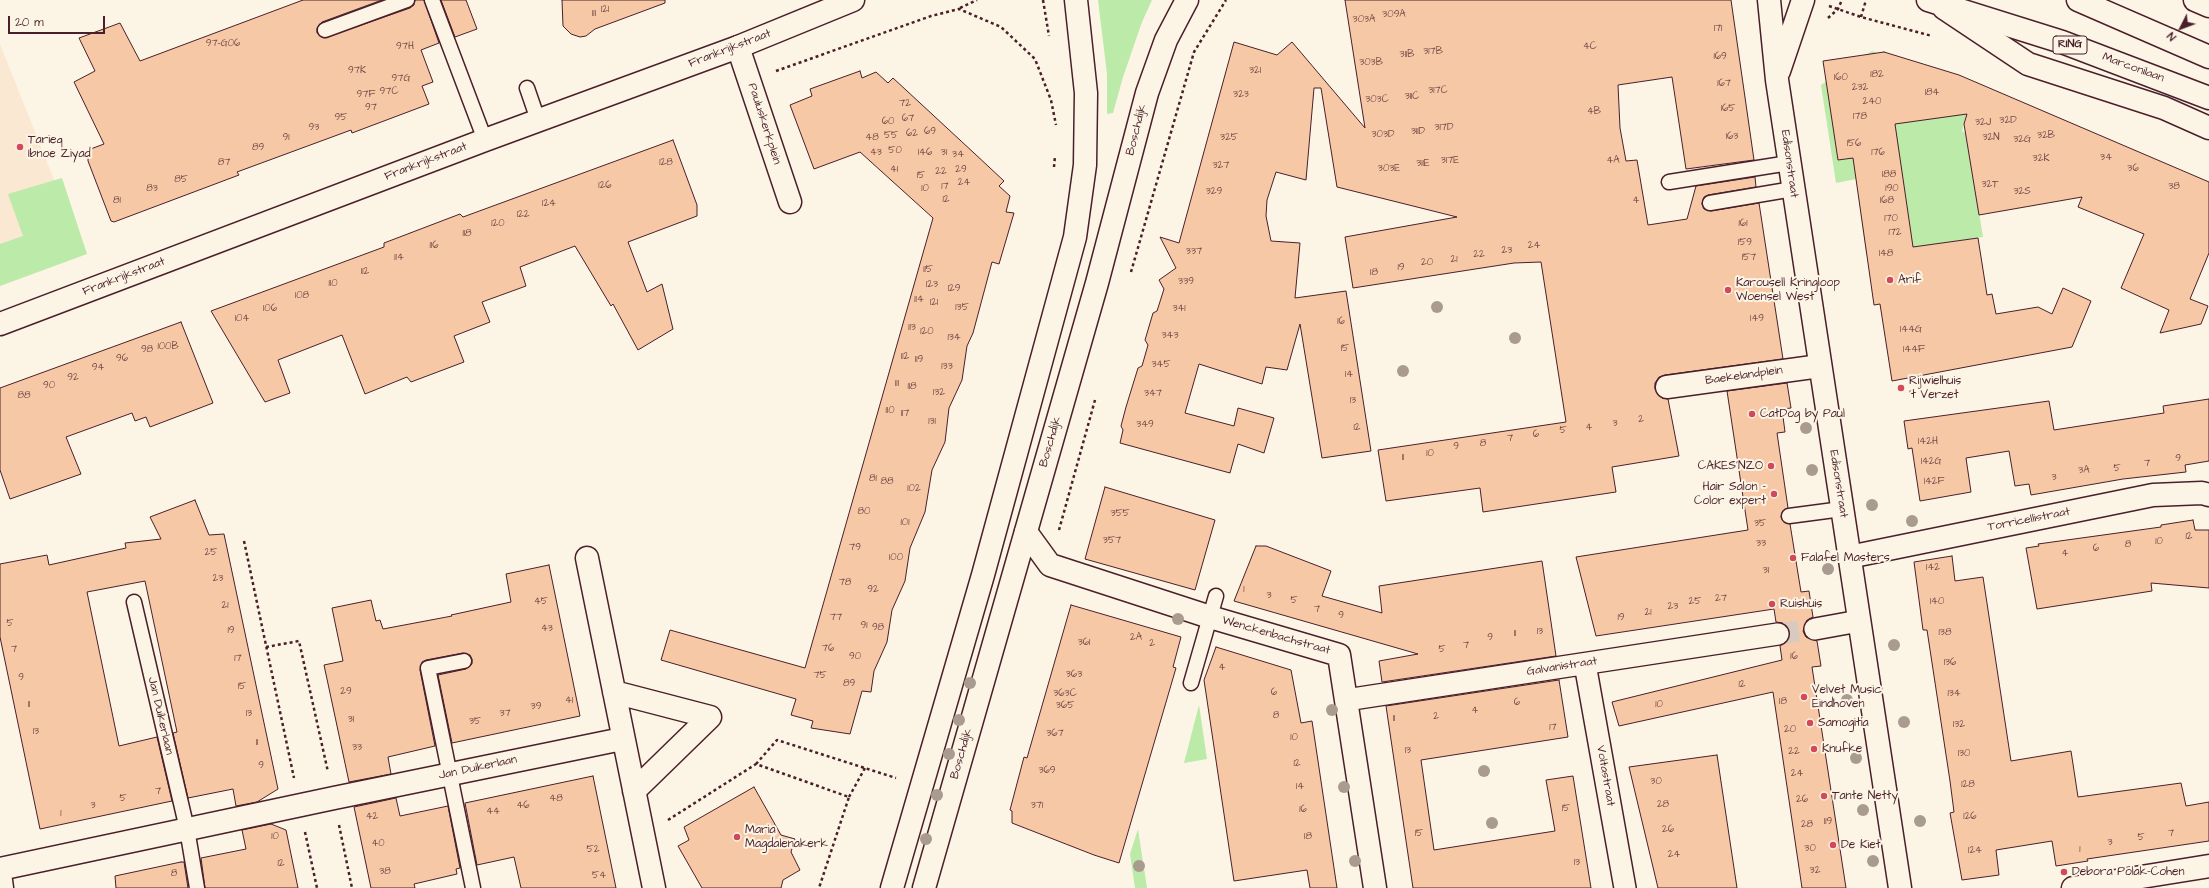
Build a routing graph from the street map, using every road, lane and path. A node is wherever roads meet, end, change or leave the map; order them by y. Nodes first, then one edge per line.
1 (407, 0) edge
2 (432, 0) edge
3 (853, 0) edge
4 (976, 0) edge
5 (1043, 0) edge
6 (1076, 0) edge
7 (1187, 0) edge
8 (1226, 0) edge
9 (1768, 0) edge
10 (1803, 0) edge
11 (1842, 0) edge
12 (1866, 0) edge
13 (2078, 0) edge
14 (1934, 3) edge
15 (1825, 5) dead end
16 (959, 9) junction
17 (1838, 9) junction
18 (1861, 17) junction
19 (325, 30) dead end
20 (1937, 37) dead end
21 (1050, 39) dead end
22 (738, 47) junction
23 (2209, 57) edge
24 (1776, 80) junction
25 (750, 81) junction
26 (527, 88) dead end
27 (2209, 98) edge
28 (1056, 100) dead end
29 (538, 120) junction
30 (2209, 128) edge
31 (485, 140) junction
32 (1055, 154) dead end
33 (1789, 163) junction
34 (1054, 170) dead end
35 (1669, 182) dead end
36 (1793, 189) junction
37 (790, 202) dead end
38 (1710, 203) dead end
39 (1137, 254) dead end
40 (0, 324) edge
41 (1820, 366) junction
42 (1667, 387) dead end
43 (2209, 495) edge
44 (1842, 509) junction
45 (1789, 516) dead end
46 (1026, 532) junction
47 (244, 542) dead end
48 (1849, 556) junction
49 (587, 558) dead end
50 (1216, 596) dead end
51 (134, 602) dead end
52 (1210, 617) junction
53 (1859, 621) junction
54 (1815, 628) tunnel mouth
55 (1778, 634) tunnel mouth
56 (266, 647) junction
57 (464, 661) dead end
58 (1585, 664) junction
59 (1191, 682) dead end
60 (614, 692) junction
61 (1346, 700) junction
62 (622, 739) junction
63 (756, 764) junction
64 (865, 768) junction
65 (900, 772) dead end
66 (449, 774) junction
67 (634, 791) junction
68 (850, 797) junction
69 (334, 798) junction
70 (300, 805) junction
71 (186, 829) junction
72 (643, 835) junction
73 (2209, 866) edge
74 (0, 869) edge
75 (0, 873) edge
76 (2, 888) edge
77 (197, 888) edge
78 (317, 888) edge
79 (352, 888) edge
80 (473, 888) edge
81 (654, 888) edge
82 (819, 888) edge
83 (892, 888) edge
84 (924, 888) edge
85 (1375, 888) edge
86 (1625, 888) edge
87 (1900, 888) edge
88 (2073, 888) edge

1 - 19 lane
2 - 31 lane
3 - 22 street, Frankrijkstraat
4 - 16 path
5 - 21 path
6 - 83 street
7 - 46 street, Boschdijk
8 - 39 path
9 - 24 street, Edisonstraat
10 - 24 street, Edisonstraat
11 - 17 path
12 - 18 path
13 - 23 street
14 - 27 street, Marconilaan / RING
14 - 30 street, Marconilaan
15 - 17 path
16 - 25 path
16 - 28 path
17 - 18 path
18 - 20 path
22 - 25 street, Pauluskerkplein
22 - 29 street, Frankrijkstraat
24 - 33 street, Edisonstraat
25 - 37 street, Pauluskerkplein
26 - 29 lane
29 - 31 street, Frankrijkstraat
31 - 40 street, Frankrijkstraat
32 - 34 path
33 - 35 lane
33 - 36 street, Edisonstraat
36 - 38 lane
36 - 41 street, Edisonstraat
41 - 42 street, Baekelandplein
41 - 44 street, Edisonstraat
43 - 48 street, Torricellistraat
44 - 45 lane
44 - 48 street, Edisonstraat
46 - 52 street, Wenckenbachstraat
46 - 84 street, Boschdijk
47 - 56 path
48 - 53 street, Edisonstraat
49 - 60 street
50 - 52 lane
51 - 71 lane, Jan Duikerlaan
52 - 59 lane
52 - 61 street, Wenckenbachstraat
53 - 54 street
53 - 87 street, Edisonstraat
55 - 58 street, Galvanistraat
56 - 69 path
56 - 70 path
57 - 66 lane
58 - 61 street, Galvanistraat
58 - 86 street, Voltastraat
60 - 62 street
60 - 67 street
61 - 85 street, Wenckenbachstraat
62 - 66 street, Jan Duikerlaan
62 - 67 street
63 - 64 path
63 - 68 path
63 - 72 path
64 - 65 path
64 - 68 path
66 - 69 street, Jan Duikerlaan
66 - 80 lane
67 - 72 street
68 - 82 path
69 - 70 street, Jan Duikerlaan
69 - 79 path
70 - 71 street, Jan Duikerlaan
70 - 78 path
71 - 74 street, Jan Duikerlaan
71 - 77 lane, Jan Duikerlaan
72 - 81 street
73 - 88 street
75 - 76 street

